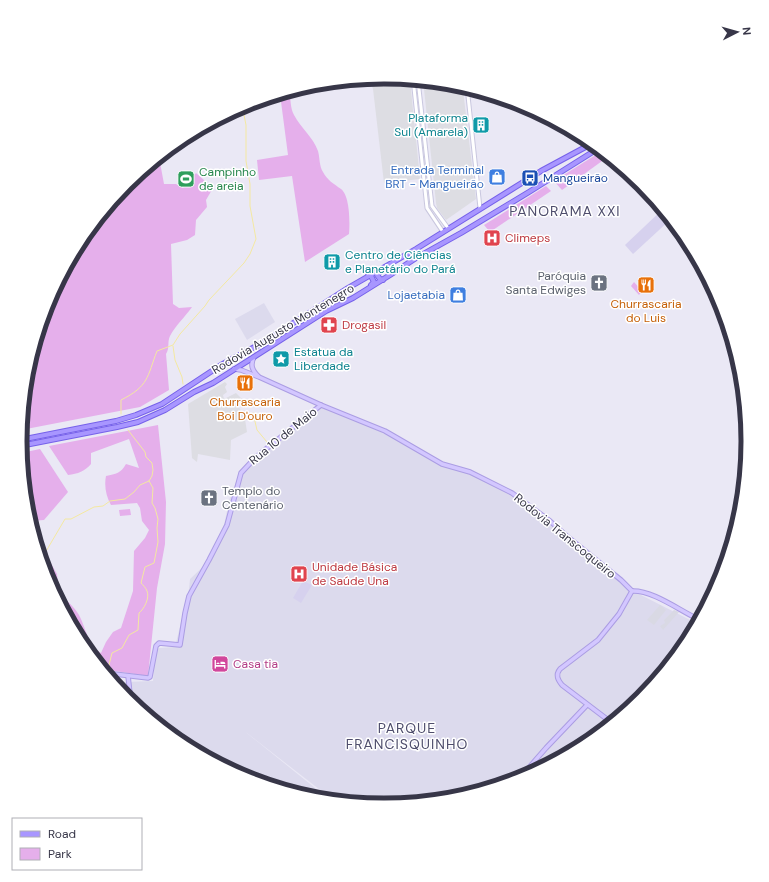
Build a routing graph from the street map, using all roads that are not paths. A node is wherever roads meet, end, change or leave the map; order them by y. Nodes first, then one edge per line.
1 (415, 85) edge
2 (419, 85) edge
3 (468, 96) edge
4 (587, 146) edge
5 (594, 151) edge
6 (480, 208) junction
7 (448, 228) junction
8 (443, 232) junction
9 (400, 257) junction
10 (368, 276) junction
11 (383, 280) junction
12 (353, 298) junction
13 (255, 356) junction
14 (234, 369) junction
15 (259, 377) junction
16 (321, 405) junction
17 (27, 439) edge
18 (27, 445) edge
19 (632, 591) junction
20 (695, 618) edge
21 (114, 674) edge
22 (128, 676) junction
23 (130, 692) edge
24 (587, 705) junction
25 (608, 720) edge
26 (529, 768) edge

1 - 8 street
2 - 7 street
3 - 6 street
4 - 6 main road, Rodovia Augusto Montenegro
5 - 11 main road, Rodovia Augusto Montenegro
6 - 7 main road, Rodovia Augusto Montenegro
7 - 8 main road, Rodovia Augusto Montenegro
8 - 9 main road, Rodovia Augusto Montenegro
9 - 10 main road, Rodovia Augusto Montenegro
9 - 11 main road
10 - 12 main road
10 - 17 main road, Rodovia Augusto Montenegro
11 - 12 main road, Rodovia Augusto Montenegro
12 - 13 main road, Rodovia Augusto Montenegro
13 - 14 main road, Rodovia Augusto Montenegro
13 - 15 main road
14 - 15 main road, Rodovia Transcoqueiro
14 - 18 main road, Rodovia Augusto Montenegro
15 - 16 main road, Rodovia Transcoqueiro
16 - 19 main road, Rodovia Transcoqueiro
16 - 22 main road, Rua 10 de Maio
19 - 20 main road
19 - 24 main road
21 - 22 main road
22 - 23 main road
24 - 25 main road
24 - 26 main road

